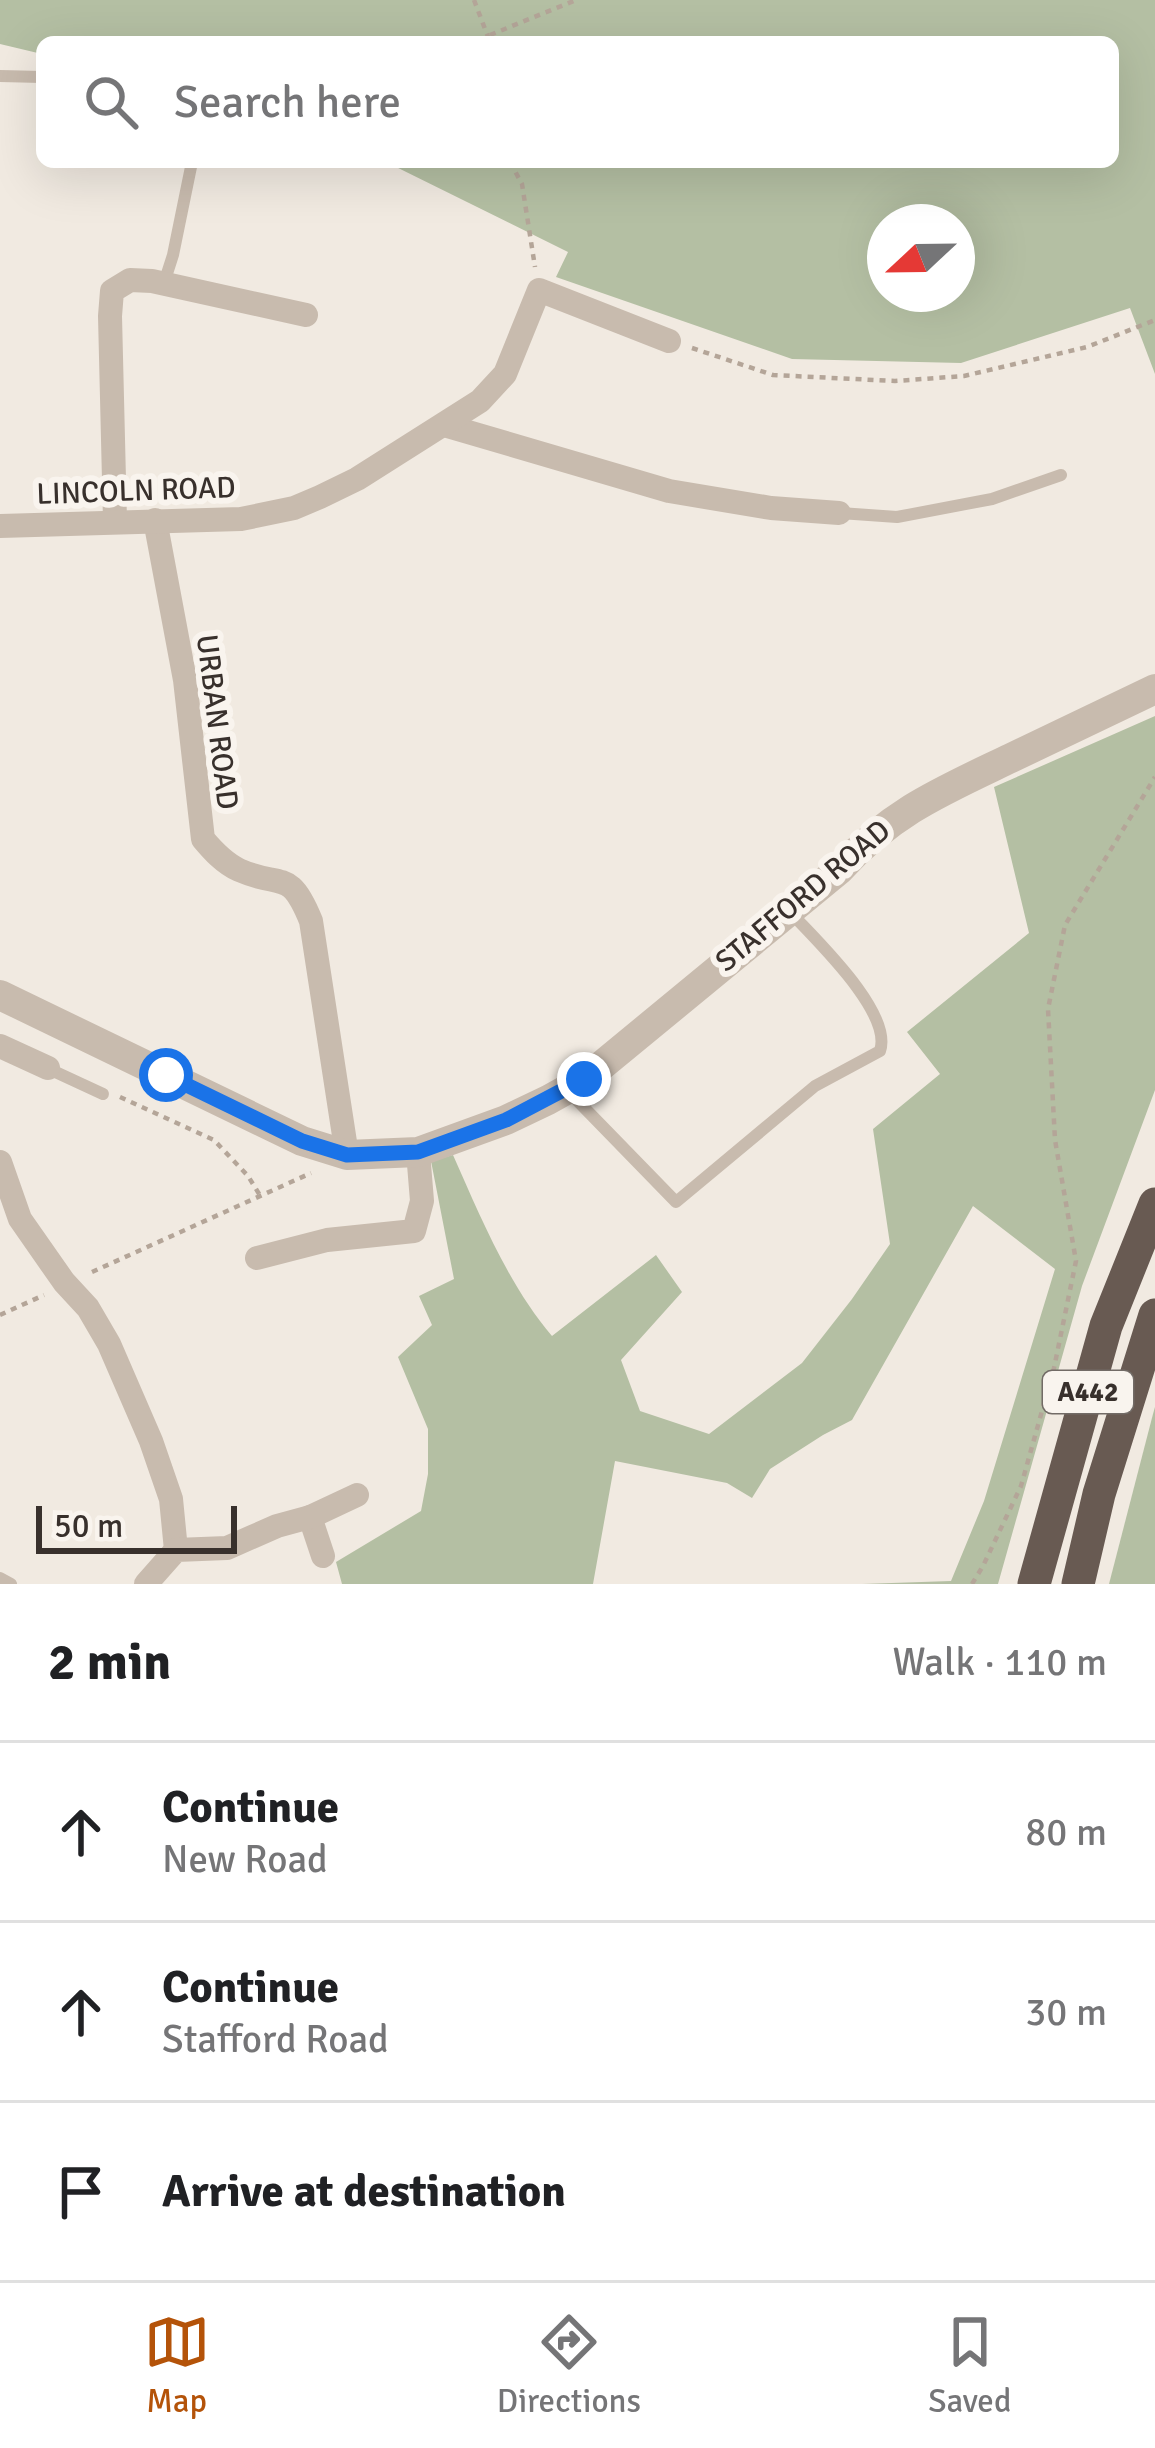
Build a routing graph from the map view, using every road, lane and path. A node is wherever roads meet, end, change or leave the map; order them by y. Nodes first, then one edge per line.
1 (474, 0) edge
2 (576, 0) edge
3 (489, 36) edge
4 (495, 36) edge
5 (0, 76) edge
6 (36, 77) edge
7 (191, 168) edge
8 (513, 168) edge
9 (164, 283) junction
10 (539, 290) junction
11 (306, 315) dead end
12 (1155, 320) edge
13 (669, 341) joint
14 (444, 425) junction
15 (1061, 475) dead end
16 (811, 511) junction
17 (838, 513) joint
18 (155, 520) junction
19 (115, 521) junction
20 (0, 526) edge
21 (808, 538) dead end
22 (1155, 689) edge
23 (1155, 777) edge
24 (789, 911) junction
25 (0, 995) edge
26 (0, 1046) edge
27 (48, 1068) joint
28 (566, 1089) junction
29 (103, 1094) joint
30 (418, 1152) junction
31 (347, 1155) junction
32 (0, 1162) edge
33 (298, 1179) dead end
34 (261, 1198) junction
35 (1155, 1204) edge
36 (257, 1258) dead end
37 (64, 1282) junction
38 (0, 1315) edge
39 (1155, 1315) edge
40 (357, 1495) dead end
41 (310, 1517) junction
42 (176, 1550) junction
43 (323, 1556) dead end
44 (0, 1577) edge
45 (11, 1584) edge
46 (146, 1584) edge
47 (972, 1584) edge
48 (1034, 1584) edge
49 (1078, 1584) edge

1 - 3 path
2 - 4 path
5 - 6 lane
7 - 9 lane
8 - 10 path
9 - 11 street
9 - 19 street
10 - 13 street
10 - 14 street, LINCOLN ROAD
12 - 13 path
14 - 16 street
14 - 18 street, LINCOLN ROAD
15 - 17 lane
16 - 17 street
16 - 21 street
18 - 19 street, LINCOLN ROAD
18 - 31 street, URBAN ROAD
19 - 20 street, LINCOLN ROAD
22 - 24 street, STAFFORD ROAD
23 - 47 path
24 - 28 street, STAFFORD ROAD
24 - 28 lane
25 - 31 street
26 - 27 street
27 - 29 lane
28 - 30 street, STAFFORD ROAD
29 - 34 path
30 - 31 street, STAFFORD ROAD
30 - 36 street
32 - 37 street
33 - 34 path
34 - 37 path
35 - 48 highway, A442
37 - 38 path
37 - 42 street
39 - 49 highway, A442
40 - 41 street
41 - 42 street
41 - 43 street
42 - 46 street
44 - 45 lane

